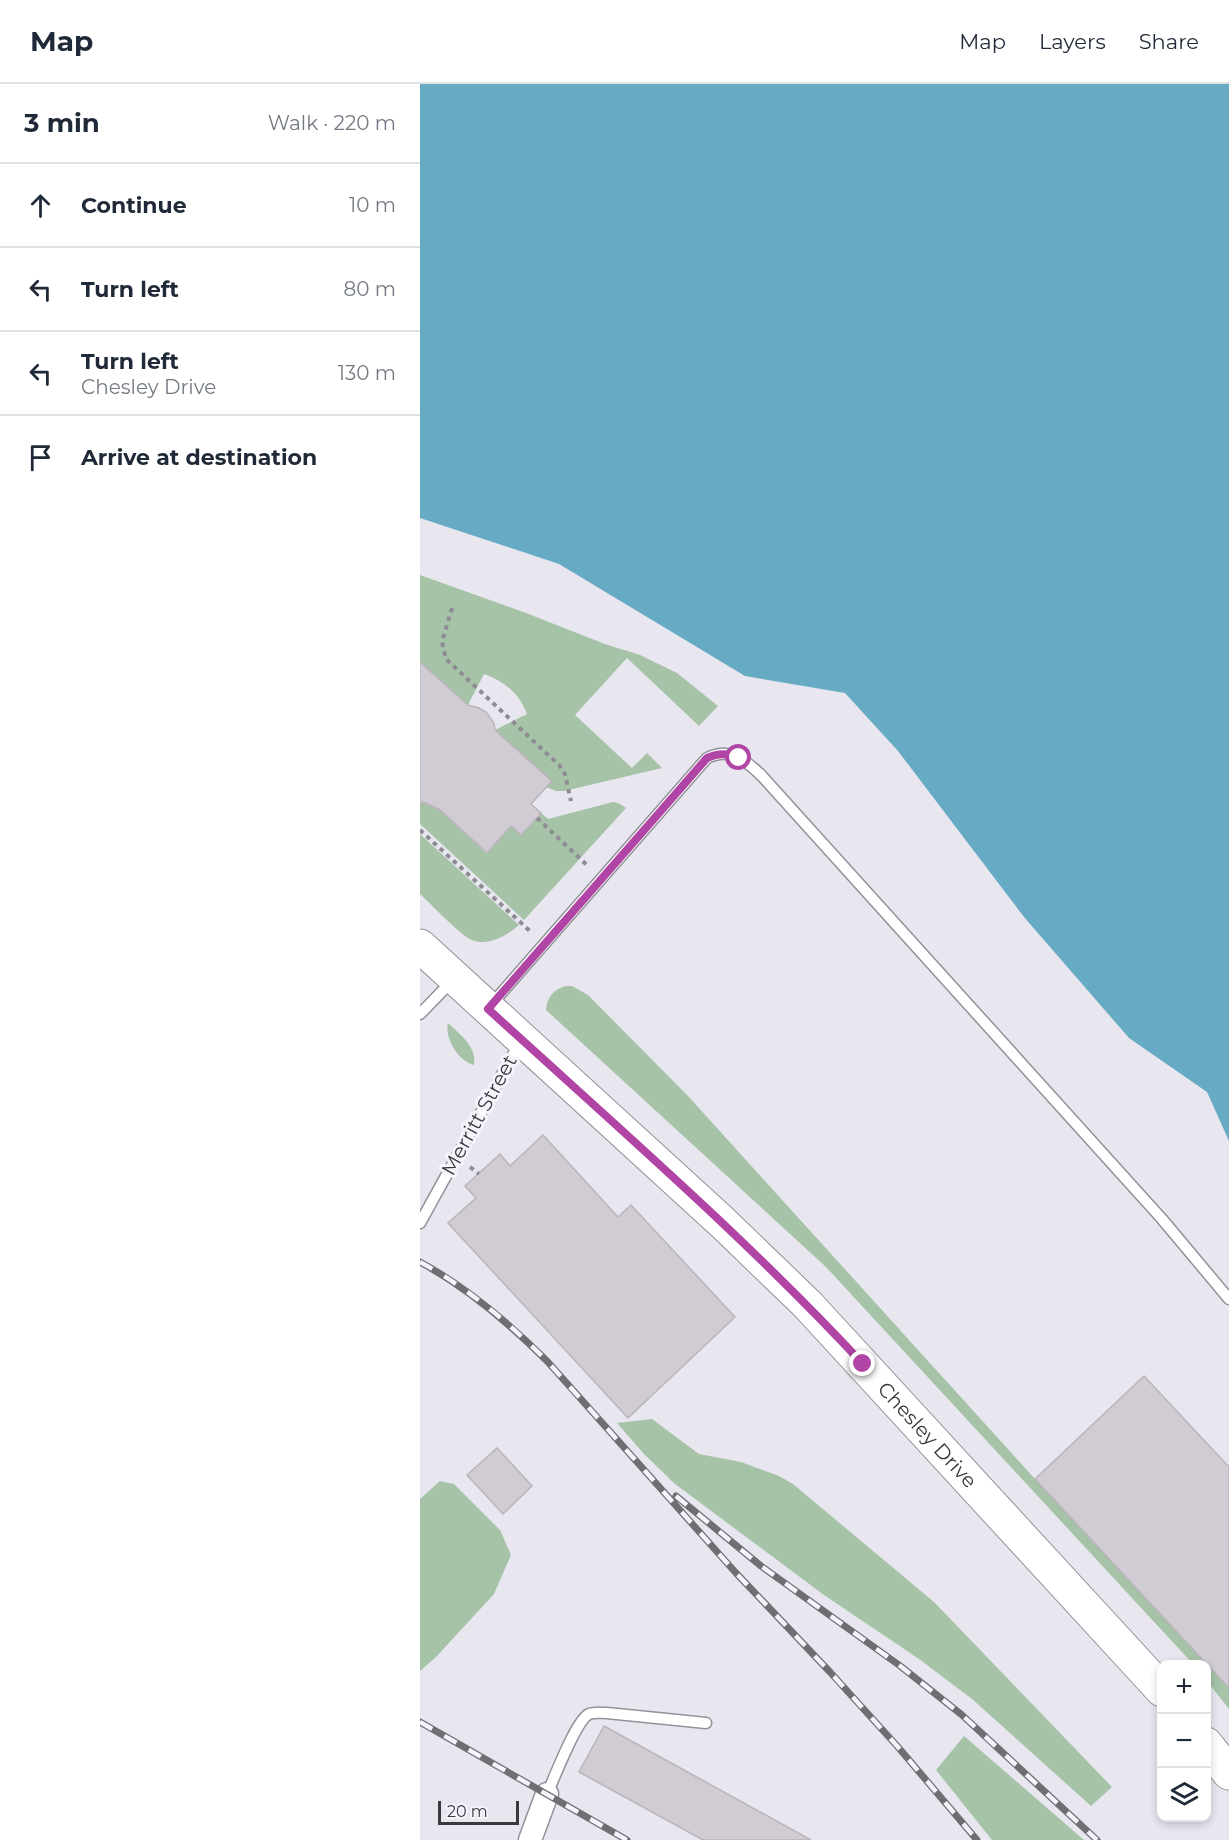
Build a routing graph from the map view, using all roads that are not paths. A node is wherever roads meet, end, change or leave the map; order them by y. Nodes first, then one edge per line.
1 (420, 946) edge
2 (454, 978) junction
3 (488, 1009) junction
4 (420, 1014) edge
5 (521, 1039) junction
6 (420, 1223) edge
7 (1229, 1299) edge
8 (1157, 1686) edge
9 (706, 1723) dead end
10 (1211, 1750) edge
11 (1229, 1773) edge
12 (547, 1794) joint
13 (530, 1840) edge

1 - 2 main road, Chesley Drive
2 - 3 main road, Chesley Drive
2 - 4 lane
3 - 5 main road, Chesley Drive
3 - 7 lane
5 - 6 lane, Merritt Street
5 - 8 main road, Chesley Drive
9 - 12 lane
10 - 11 main road
12 - 13 street

